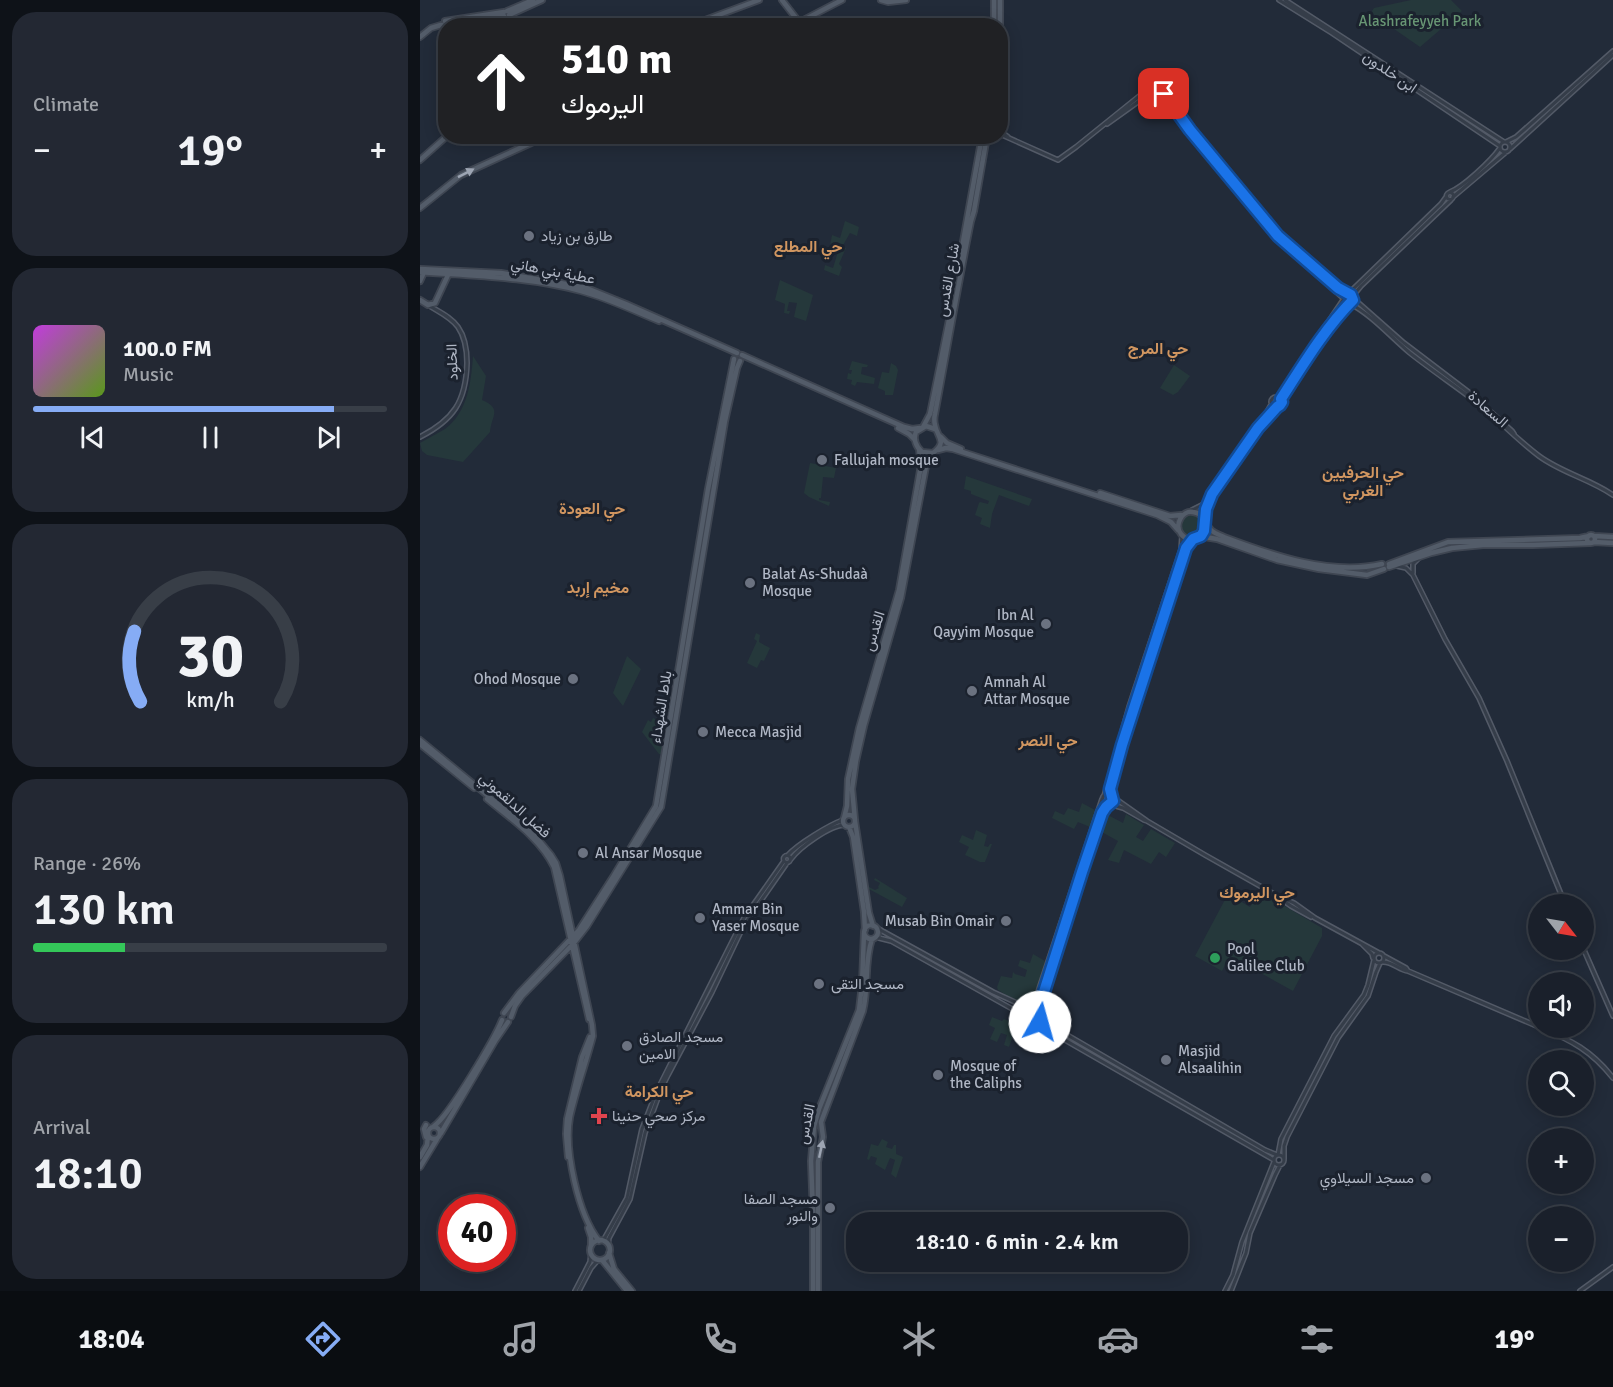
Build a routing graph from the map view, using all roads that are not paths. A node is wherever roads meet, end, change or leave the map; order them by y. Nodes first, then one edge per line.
1 (533, 0) edge
2 (542, 0) edge
3 (759, 0) edge
4 (782, 0) edge
5 (842, 0) edge
6 (881, 0) edge
7 (906, 0) edge
8 (994, 0) edge
9 (1000, 0) edge
10 (1279, 0) edge
11 (1285, 0) edge
12 (506, 13) junction
13 (472, 18) edge
14 (711, 18) edge
15 (796, 18) edge
16 (807, 18) edge
17 (994, 18) edge
18 (1000, 18) edge
19 (438, 23) edge
20 (420, 35) edge
21 (1613, 53) edge
22 (1158, 88) junction
23 (1102, 126) junction
24 (1522, 134) junction
25 (1008, 136) edge
26 (1505, 142) junction
27 (438, 144) edge
28 (529, 144) edge
29 (985, 144) edge
30 (985, 144) edge
31 (1500, 147) junction
32 (1510, 149) junction
33 (1505, 153) junction
34 (420, 160) edge
35 (1450, 192) junction
36 (1446, 197) junction
37 (1452, 199) junction
38 (420, 208) edge
39 (1301, 258) junction
40 (422, 272) edge
41 (441, 272) junction
42 (448, 274) junction
43 (420, 281) edge
44 (445, 281) junction
45 (1348, 294) junction
46 (1352, 298) junction
47 (1343, 299) junction
48 (420, 300) edge
49 (435, 303) junction
50 (1348, 303) junction
51 (428, 305) junction
52 (441, 313) junction
53 (738, 357) junction
54 (1279, 398) junction
55 (1272, 403) junction
56 (1277, 407) junction
57 (922, 428) junction
58 (1258, 428) junction
59 (935, 429) junction
60 (1514, 434) junction
61 (420, 437) edge
62 (940, 437) junction
63 (915, 440) junction
64 (919, 449) junction
65 (935, 452) junction
66 (1212, 494) junction
67 (1613, 495) edge
68 (1185, 513) junction
69 (1204, 520) junction
70 (1180, 533) junction
71 (1613, 537) edge
72 (1195, 538) junction
73 (1592, 539) junction
74 (1613, 543) edge
75 (1420, 557) junction
76 (1370, 566) junction
77 (1386, 566) junction
78 (1396, 566) junction
79 (1369, 575) junction
80 (1413, 575) junction
81 (420, 742) edge
82 (1112, 796) junction
83 (1103, 798) junction
84 (1108, 804) junction
85 (1139, 816) junction
86 (855, 820) junction
87 (845, 822) junction
88 (789, 857) junction
89 (785, 862) junction
90 (1561, 894) edge
91 (571, 923) junction
92 (586, 924) junction
93 (874, 926) junction
94 (569, 929) junction
95 (865, 932) junction
96 (874, 938) junction
97 (573, 940) junction
98 (1362, 944) junction
99 (560, 953) junction
100 (576, 953) junction
101 (1381, 954) junction
102 (1374, 959) junction
103 (1588, 960) edge
104 (1381, 963) junction
105 (1408, 971) junction
106 (1029, 1008) junction
107 (504, 1013) junction
108 (1039, 1015) junction
109 (1613, 1016) edge
110 (509, 1019) junction
111 (1027, 1019) junction
112 (502, 1020) junction
113 (1528, 1022) edge
114 (1037, 1024) junction
115 (1565, 1038) edge
116 (1613, 1078) edge
117 (440, 1122) junction
118 (433, 1126) junction
119 (444, 1127) junction
120 (424, 1129) edge
121 (440, 1135) junction
122 (1251, 1144) junction
123 (1258, 1149) junction
124 (1277, 1155) junction
125 (420, 1157) edge
126 (1284, 1159) junction
127 (1274, 1161) junction
128 (1280, 1166) junction
129 (420, 1167) edge
130 (603, 1242) junction
131 (591, 1246) junction
132 (591, 1253) junction
133 (609, 1253) junction
134 (600, 1260) junction
135 (1613, 1267) edge
136 (577, 1291) edge
137 (627, 1291) edge
138 (632, 1291) edge
139 (813, 1291) edge
140 (818, 1291) edge
141 (1225, 1291) edge
142 (1231, 1291) edge
143 (1580, 1291) edge

1 - 12 main road
2 - 12 main road
3 - 14 main road
4 - 15 main road
5 - 16 main road
6 - 7 main road
8 - 17 main road
9 - 18 main road
10 - 31 street, ابن خلدون
11 - 26 street, ابن خلدون
12 - 13 main road
19 - 20 main road
21 - 24 street
22 - 23 street
22 - 23 street
22 - 39 street
23 - 25 street
24 - 26 street
24 - 32 street
26 - 31 street
26 - 32 street
27 - 34 main road
38 -> 28 main road
29 - 57 main road
30 - 59 main road, شارع القدس
31 - 33 street, ابن خلدون
31 - 35 street
32 - 33 street
33 - 37 street
35 - 36 street
35 - 37 street
36 - 37 street
36 - 45 street
37 - 46 street
39 - 45 street
39 - 47 street
40 - 41 main road, عطية بني هاني
40 - 43 main road
41 - 42 main road
41 - 44 main road
41 - 53 main road, عطية بني هاني
42 - 44 main road
42 - 53 main road
44 - 49 main road
45 - 46 street, السعادة
45 - 47 street
46 - 50 street
46 - 60 street, السعادة
47 - 50 street, السعادة
47 - 54 street
48 - 51 main road, الخلود
49 - 51 main road
49 - 52 street, الخلود
50 - 54 street
50 - 60 street, السعادة
51 - 52 street, الخلود
52 - 61 street, الخلود
53 - 57 main road, عطية بني هاني
53 - 63 main road
53 - 92 main road, بلاط الشهداء
54 - 55 street
54 - 56 street
55 - 56 street
55 - 58 street
56 - 58 street
57 - 59 main road
57 - 63 main road
58 - 66 street
59 - 62 main road
60 - 67 street
62 - 65 main road
62 - 68 main road
63 - 64 main road
64 - 65 main road
64 - 87 main road, القدس
65 - 70 main road
65 - 86 main road, القدس
66 - 68 street
66 - 69 street
68 - 69 main road
68 - 70 main road
69 - 72 main road
69 - 76 main road
70 - 72 main road
70 - 83 street
71 - 73 main road
72 - 79 main road
72 - 82 street
73 - 74 main road
73 - 75 main road
73 - 77 main road
75 - 78 main road
75 - 80 street
76 - 77 main road
76 - 79 main road
77 - 78 main road
77 - 79 main road
78 - 80 street
80 - 90 street
81 - 91 main road, فضل الدلقموني
81 - 94 main road, فضل الدلقموني
82 - 83 street
82 - 84 street
82 - 85 street
83 - 84 street
83 - 106 street
84 - 85 street
84 - 108 street
85 - 98 street
86 - 87 main road
86 - 87 main road
86 - 93 main road, القدس
87 - 88 street
87 - 95 main road, القدس
88 - 89 street
88 - 89 street
89 - 130 street
91 - 92 main road
91 - 97 main road, فضل الدلقموني
92 - 97 main road, بلاط الشهداء
92 - 100 main road
93 - 95 main road
93 - 96 main road
93 - 106 street
94 - 97 main road, فضل الدلقموني
94 - 99 main road
95 - 96 main road
95 - 139 main road, القدس
96 - 111 street
140 -> 96 main road, القدس
97 - 99 main road, بلاط الشهداء
97 - 100 main road
98 - 101 street
98 - 102 street
99 - 100 main road
99 - 107 main road
99 - 110 main road
100 - 130 main road
100 - 131 main road
101 - 102 street
101 - 104 street
101 - 105 street
102 - 104 street
102 - 124 street
103 - 109 street
104 - 105 street
104 - 126 street
105 - 113 street
106 - 108 street
106 - 111 street
107 - 110 main road
107 - 112 main road
108 - 114 street
108 - 122 street
110 - 112 main road
110 - 119 main road
111 - 114 street
112 - 117 main road
114 - 122 street
115 - 116 street
117 - 118 main road
117 - 119 main road
118 - 120 main road
118 - 121 main road
119 - 121 main road
120 - 121 main road
120 - 125 main road
121 - 129 main road
122 - 123 street
123 - 124 street
123 - 127 street
124 - 126 street
124 - 127 street
126 - 128 street
127 - 128 street
127 - 141 street
128 - 142 street
130 - 131 main road
130 - 133 main road
131 - 132 main road
132 - 134 main road
132 - 136 street
133 - 134 main road
133 - 138 main road
134 - 136 street
134 - 137 main road
135 - 143 street

